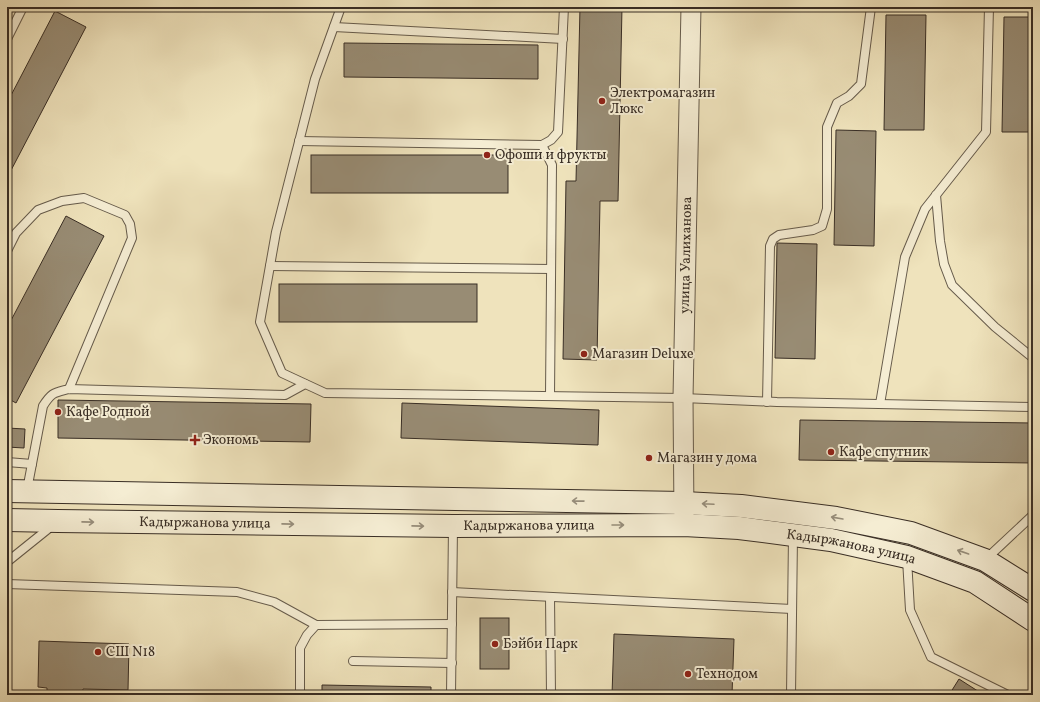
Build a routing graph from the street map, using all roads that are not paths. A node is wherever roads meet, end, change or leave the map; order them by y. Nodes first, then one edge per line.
1 (23, 7) edge
2 (341, 7) edge
3 (564, 7) edge
4 (691, 7) edge
5 (870, 7) edge
6 (989, 7) edge
7 (334, 27) junction
8 (7, 39) edge
9 (563, 39) junction
10 (299, 141) junction
11 (542, 145) junction
12 (936, 195) junction
13 (7, 251) edge
14 (270, 266) junction
15 (551, 269) junction
16 (1033, 358) edge
17 (305, 384) junction
18 (69, 389) junction
19 (550, 396) junction
20 (683, 398) junction
21 (767, 402) junction
22 (880, 404) junction
23 (1033, 407) edge
24 (7, 462) edge
25 (32, 464) junction
26 (17, 492) edge
27 (684, 503) junction
28 (1032, 517) edge
29 (7, 520) edge
30 (58, 521) junction
31 (684, 525) junction
32 (453, 526) junction
33 (793, 535) junction
34 (907, 556) junction
35 (985, 560) junction
36 (7, 562) edge
37 (7, 584) edge
38 (1033, 590) edge
39 (452, 592) junction
40 (550, 597) junction
41 (792, 609) junction
42 (1033, 620) edge
43 (452, 624) junction
44 (316, 625) junction
45 (353, 661) dead end
46 (452, 663) junction
47 (300, 695) edge
48 (451, 695) edge
49 (550, 695) edge
50 (791, 695) edge
51 (1012, 695) edge

1 - 8 lane
2 - 7 lane
3 - 9 lane
4 - 20 street, улица Уалиханова
5 - 21 lane
6 - 12 lane
7 - 9 lane
7 - 10 lane
9 - 11 lane
10 - 11 lane
10 - 14 lane
11 - 15 lane
12 - 16 lane
12 - 22 lane
13 - 18 lane
14 - 15 lane
14 - 17 lane
15 - 19 lane
17 - 18 lane
17 - 19 lane
18 - 25 lane
19 - 20 lane
20 - 21 lane
20 - 27 street, улица Уалиханова
21 - 22 lane
22 - 23 lane
24 - 25 lane
25 - 26 lane
27 -> 26 main road, Кадыржанова улица
27 - 31 street, улица Уалиханова
35 -> 27 main road, Кадыржанова улица
28 - 35 lane
29 - 30 main road, Кадыржанова улица
30 -> 32 main road, Кадыржанова улица
30 - 36 lane
32 -> 31 main road, Кадыржанова улица
31 - 33 main road, Кадыржанова улица
32 - 39 lane
33 - 34 main road, Кадыржанова улица
33 - 41 lane
34 - 42 main road, Кадыржанова улица
34 - 51 lane
35 - 38 main road, Кадыржанова улица
37 - 44 lane
39 - 40 lane
39 - 43 lane
40 - 41 lane
40 - 49 lane
41 - 50 lane
43 - 44 lane
43 - 46 lane
44 - 47 lane
45 - 46 lane
46 - 48 lane

